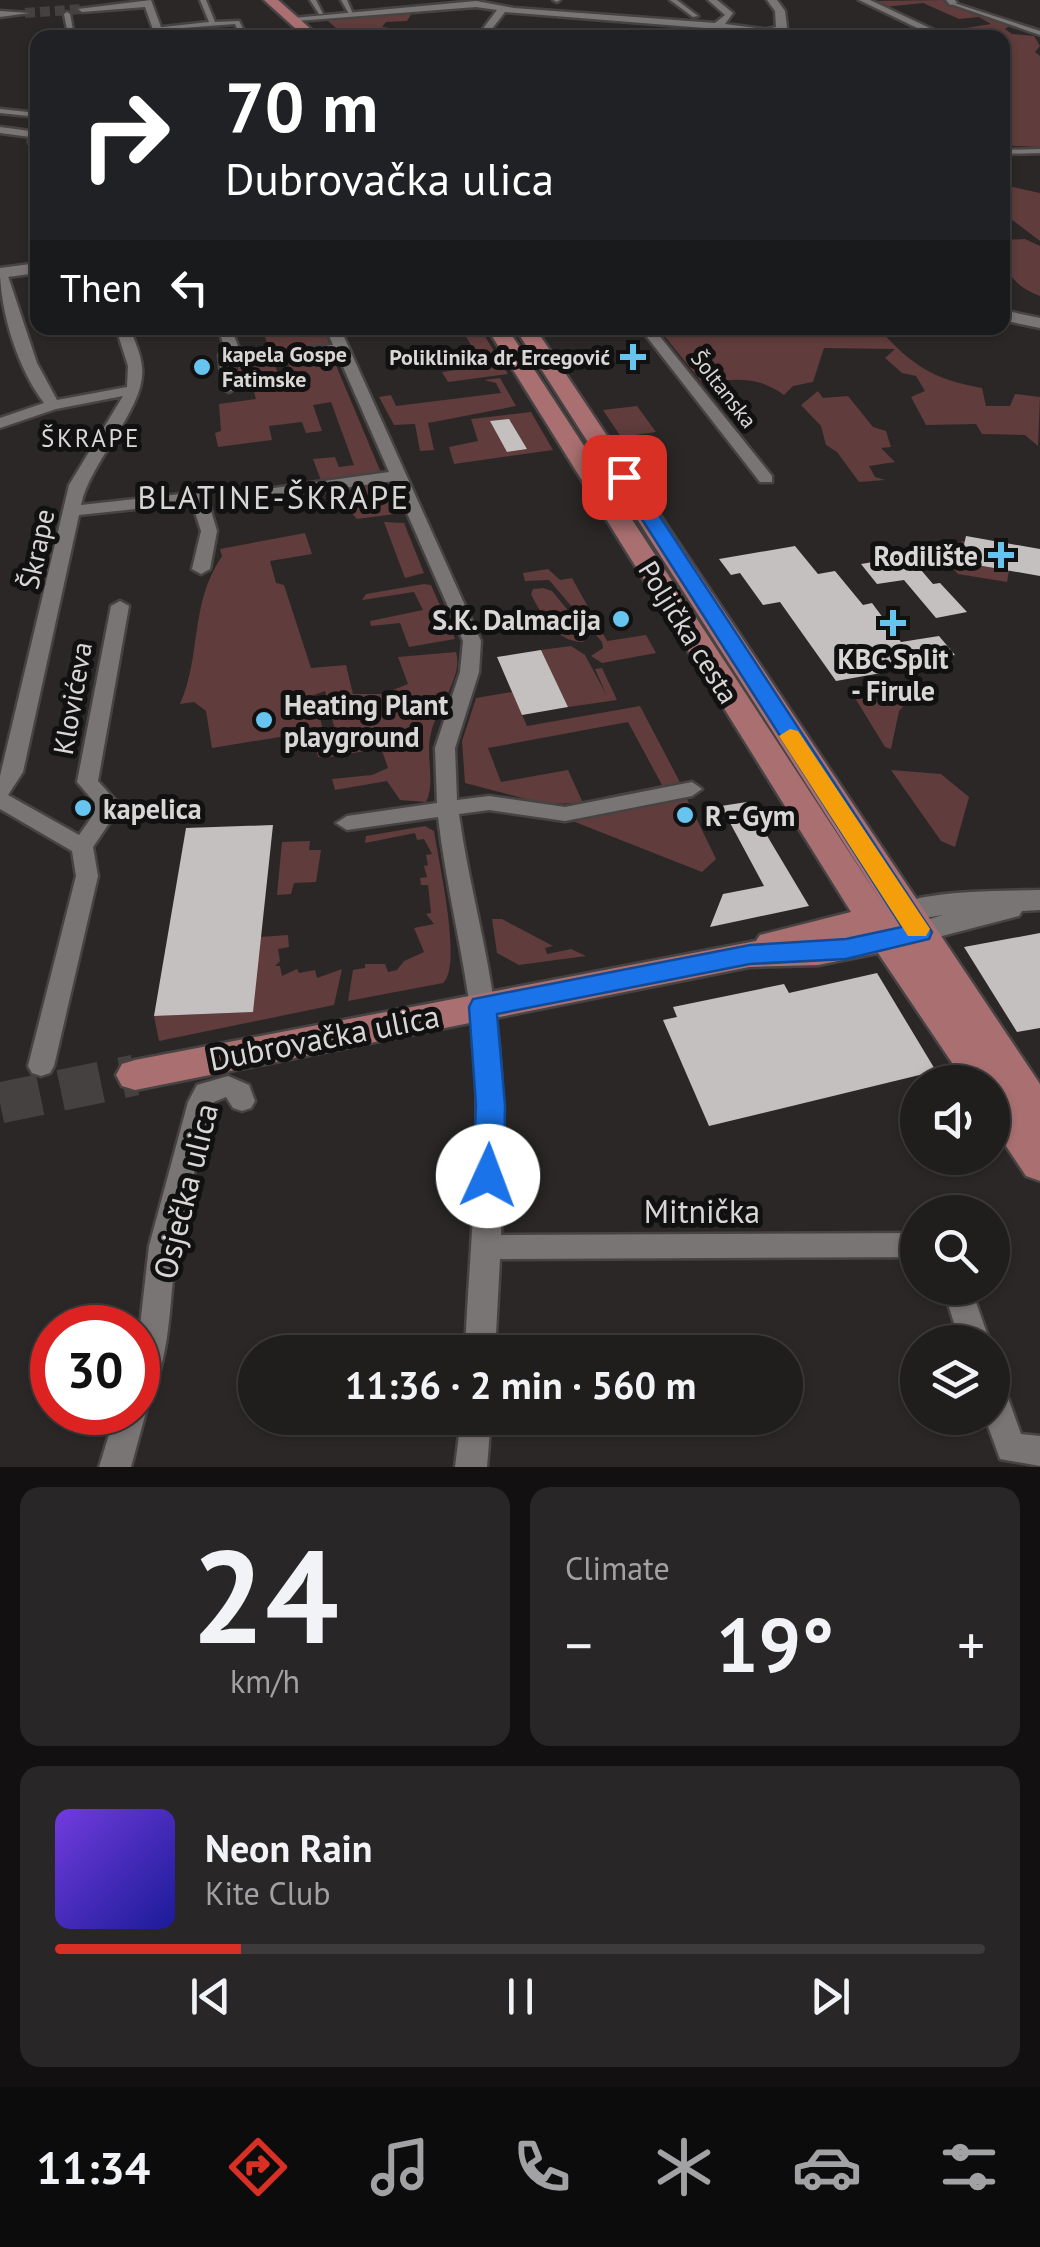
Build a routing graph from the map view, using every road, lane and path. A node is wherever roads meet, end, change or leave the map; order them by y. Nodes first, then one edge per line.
1 (64, 0) edge
2 (203, 0) edge
3 (270, 0) edge
4 (286, 0) edge
5 (313, 0) edge
6 (344, 0) edge
7 (673, 0) edge
8 (712, 0) edge
9 (772, 0) edge
10 (863, 0) edge
11 (147, 2) edge
12 (474, 2) edge
13 (952, 2) edge
14 (633, 5) dead end
15 (82, 9) dead end
16 (502, 10) junction
17 (25, 13) tunnel mouth
18 (351, 13) junction
19 (0, 14) edge
20 (310, 16) junction
21 (695, 16) dead end
22 (629, 18) junction
23 (214, 24) junction
24 (718, 26) junction
25 (70, 30) edge
26 (158, 30) edge
27 (177, 30) edge
28 (242, 30) edge
29 (313, 30) edge
30 (322, 30) edge
31 (486, 30) edge
32 (752, 30) edge
33 (773, 30) edge
34 (929, 30) edge
35 (1040, 33) edge
36 (0, 111) edge
37 (30, 114) edge
38 (0, 130) edge
39 (30, 138) edge
40 (1040, 151) edge
41 (1010, 152) edge
42 (30, 269) edge
43 (0, 273) edge
44 (1010, 317) edge
45 (1040, 323) edge
46 (125, 335) edge
47 (227, 335) edge
48 (502, 335) edge
49 (529, 335) edge
50 (652, 335) edge
51 (338, 340) edge
52 (280, 355) dead end
53 (229, 388) dead end
54 (134, 390) junction
55 (53, 405) junction
56 (0, 422) edge
57 (398, 475) junction
58 (766, 479) dead end
59 (260, 495) dead end
60 (72, 512) junction
61 (202, 569) dead end
62 (120, 606) dead end
63 (692, 789) dead end
64 (0, 791) edge
65 (0, 800) edge
66 (451, 807) junction
67 (347, 823) dead end
68 (82, 847) junction
69 (1032, 902) edge
70 (896, 925) junction
71 (483, 1007) junction
72 (975, 1065) edge
73 (41, 1066) dead end
74 (135, 1075) tunnel mouth
75 (242, 1102) dead end
76 (1040, 1116) edge
77 (1010, 1119) edge
78 (1040, 1164) edge
79 (900, 1245) edge
80 (486, 1248) junction
81 (157, 1305) edge
82 (481, 1335) edge
83 (124, 1435) edge
84 (475, 1435) edge
85 (1006, 1435) edge
86 (1040, 1451) edge
87 (114, 1467) edge
88 (472, 1467) edge

1 - 25 street
2 - 23 street
3 - 20 main road
4 - 20 main road
5 - 20 street
6 - 18 street
7 - 21 street
8 - 24 street
9 - 33 street
10 - 34 street
11 - 15 street
11 - 26 street
12 - 16 street
12 - 18 street
13 - 35 street
14 - 22 street
16 - 22 street
16 - 31 street
17 - 19 street
18 - 20 street
20 - 29 main road
20 - 30 main road
22 - 24 street
23 - 27 street
23 - 28 street
24 - 32 street
36 - 37 street
38 - 39 street
40 - 41 street
42 - 43 street
43 - 55 street
44 - 45 street
46 - 54 street
47 - 53 street
48 - 70 main road, Poljička cesta
49 - 70 main road, Poljička cesta
50 - 58 street, Šoltanska
51 - 52 street
51 - 57 street
54 - 55 street
54 - 60 street, Škrape
55 - 56 street
57 - 59 street
57 - 66 street
60 - 61 street
60 - 64 street, Škrape
62 - 68 street, Klovićeva
63 - 66 street
65 - 68 street
66 - 67 street
66 - 71 street
68 - 73 street, Klovićeva
69 - 70 street, Dubrovačka ulica
70 - 71 main road, Dubrovačka ulica
70 - 72 main road, Poljička cesta
70 - 76 main road, Poljička cesta
71 - 74 main road, Dubrovačka ulica
71 - 80 street
75 - 81 street, Osječka ulica
77 - 78 main road
79 - 80 street, Mitnička
80 - 82 street
83 - 87 street
84 - 88 street
85 - 86 street

